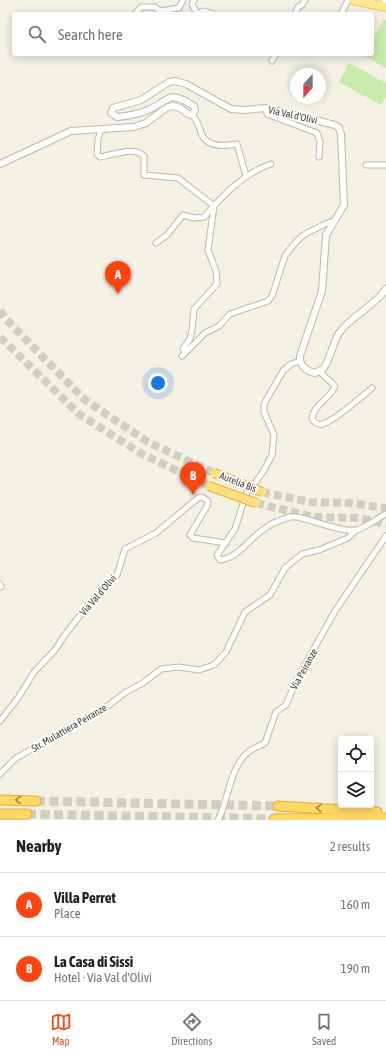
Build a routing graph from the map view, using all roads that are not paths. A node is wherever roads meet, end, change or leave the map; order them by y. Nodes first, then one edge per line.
1 (183, 0) edge
2 (194, 0) edge
3 (305, 0) edge
4 (348, 0) edge
5 (353, 0) edge
6 (386, 7) edge
7 (136, 12) edge
8 (160, 12) edge
9 (196, 12) edge
10 (296, 12) edge
11 (342, 12) edge
12 (275, 56) edge
13 (272, 61) dead end
14 (266, 108) junction
15 (192, 115) junction
16 (101, 130) junction
17 (318, 157) dead end
18 (0, 164) edge
19 (271, 164) dead end
20 (366, 165) dead end
21 (386, 165) edge
22 (246, 176) junction
23 (214, 206) junction
24 (334, 221) junction
25 (156, 243) dead end
26 (386, 289) edge
27 (300, 361) junction
28 (320, 372) junction
29 (372, 388) dead end
30 (214, 473) tunnel mouth
31 (209, 486) tunnel mouth
32 (262, 492) tunnel mouth
33 (256, 503) tunnel mouth
34 (386, 514) edge
35 (356, 530) junction
36 (386, 536) edge
37 (226, 543) junction
38 (0, 721) edge
39 (0, 774) edge
40 (0, 800) edge
41 (36, 801) tunnel mouth
42 (278, 806) tunnel mouth
43 (386, 812) edge
44 (0, 814) edge
45 (27, 814) tunnel mouth
46 (386, 818) edge
47 (274, 819) edge
48 (218, 820) edge

1 - 8 street
2 - 9 street
3 - 10 street
4 - 11 street
5 - 6 main road
7 - 8 street
12 - 13 street
14 - 15 street, Via Val d'Olivi
14 - 17 street
14 - 24 street, Via Val d'Olivi
15 - 16 street
15 - 22 street
16 - 18 street
16 - 23 street
19 - 22 street
20 - 21 street
22 - 23 street
23 - 24 street
23 - 25 street
24 - 27 street, Via Val d'Olivi
26 - 28 street
27 - 28 street
27 - 37 street
28 - 29 street
30 - 32 highway, Aurelia Bis, bridge
31 - 33 highway, Aurelia Bis, bridge
34 - 35 street, Str. Mulattiera Peiranze
35 - 37 street
35 - 39 street, Str. Mulattiera Peiranze
36 - 48 street, Via Peiranze
37 - 38 street, Via Val d'Olivi
41 -> 40 highway
43 -> 42 highway
44 - 45 highway
46 - 47 highway

